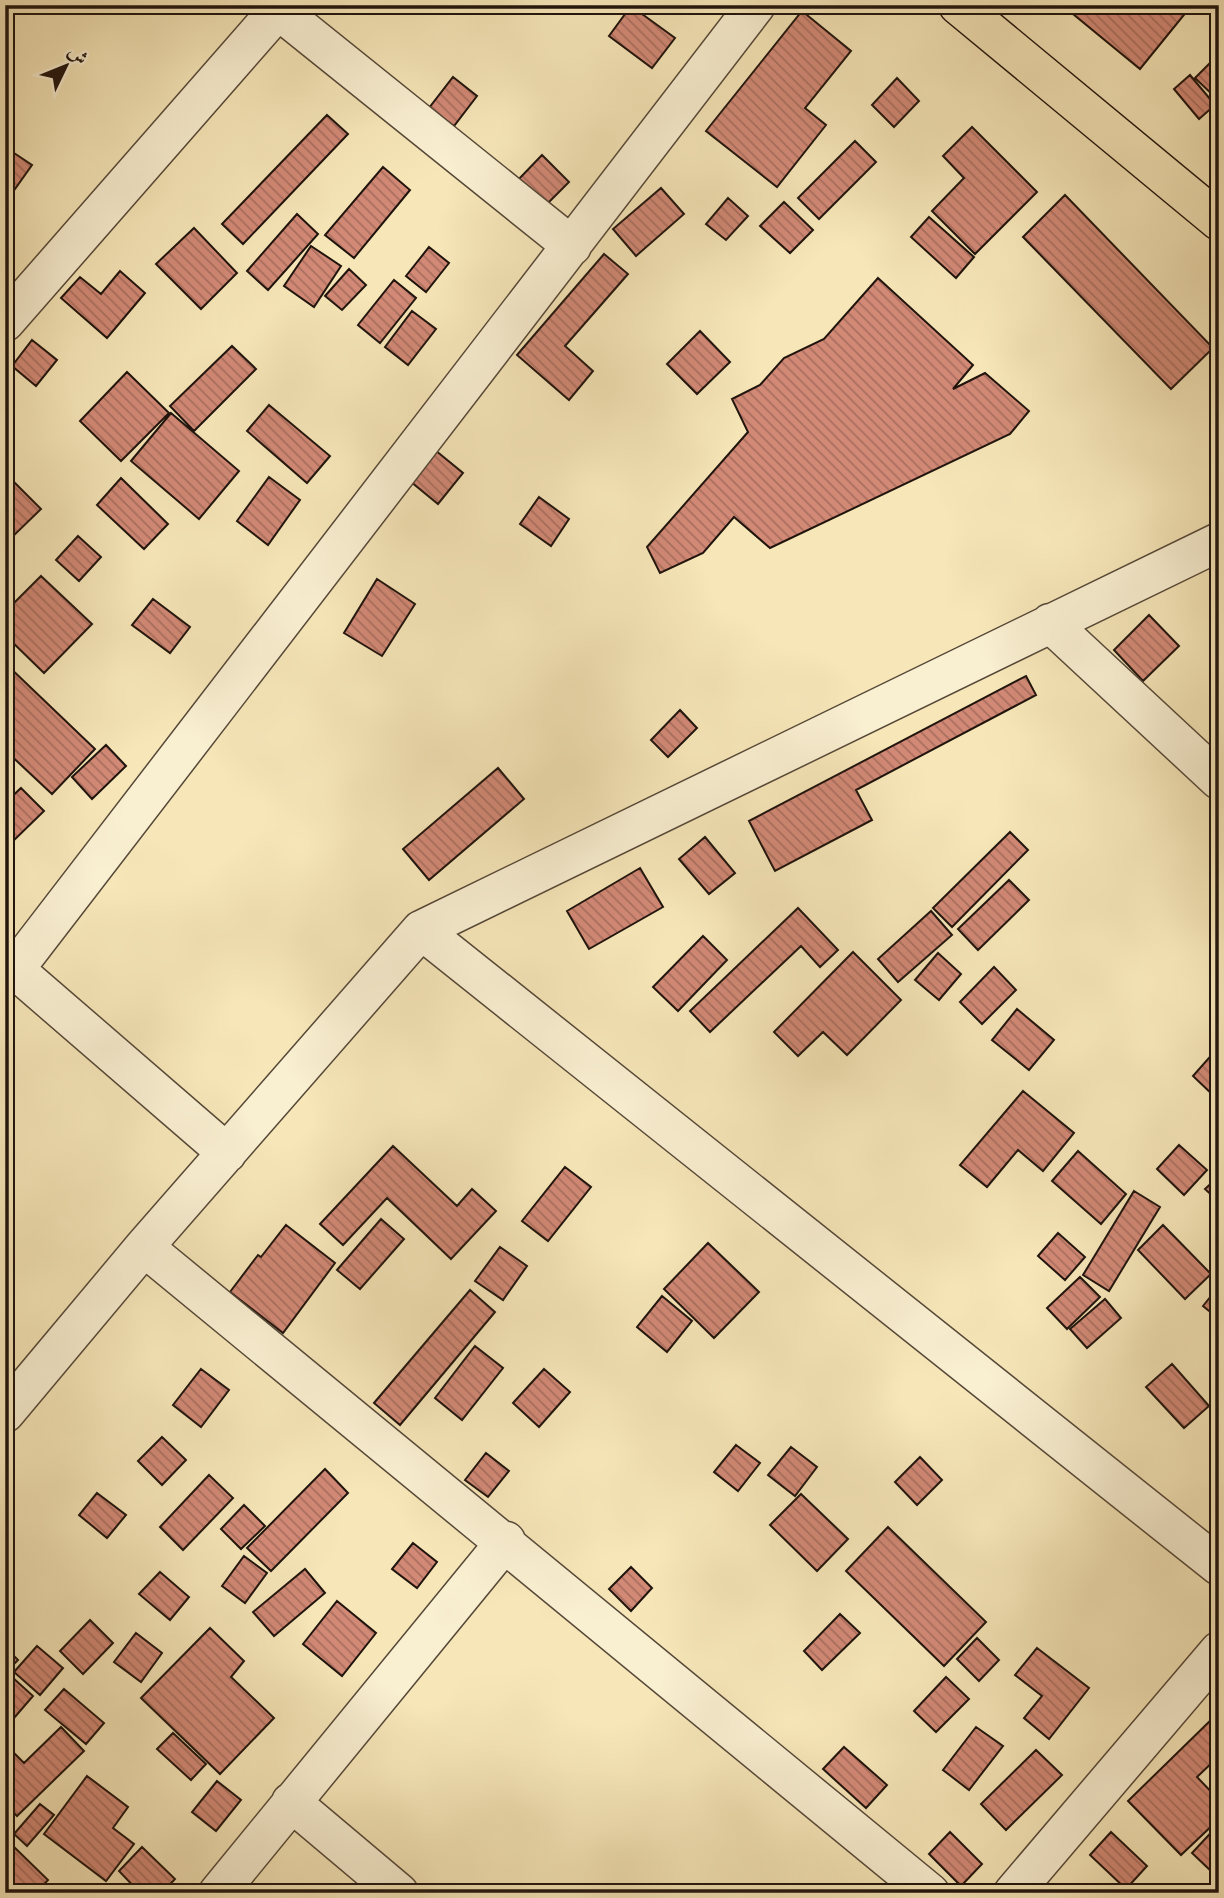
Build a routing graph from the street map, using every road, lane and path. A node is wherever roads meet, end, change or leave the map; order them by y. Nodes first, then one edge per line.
1 (756, 5) edge
2 (958, 5) edge
3 (275, 8) edge
4 (1219, 221) edge
5 (572, 246) junction
6 (5, 322) edge
7 (1219, 542) edge
8 (1050, 622) junction
9 (1219, 780) edge
10 (421, 930) junction
11 (10, 965) edge
12 (227, 1153) junction
13 (144, 1247) junction
14 (5, 1413) edge
15 (506, 1541) junction
16 (1219, 1566) edge
17 (1219, 1650) edge
18 (291, 1802) junction
19 (218, 1893) edge
20 (399, 1893) edge
21 (930, 1893) edge
22 (1013, 1893) edge

1 - 5 street
2 - 4 main road
3 - 5 street
3 - 6 street
5 - 11 street
7 - 8 street
8 - 9 street
8 - 10 street
10 - 12 street
10 - 16 street
11 - 12 street
12 - 13 street
13 - 14 street
13 - 15 street
15 - 18 street
15 - 21 street
17 - 22 street
18 - 19 street
18 - 20 street

